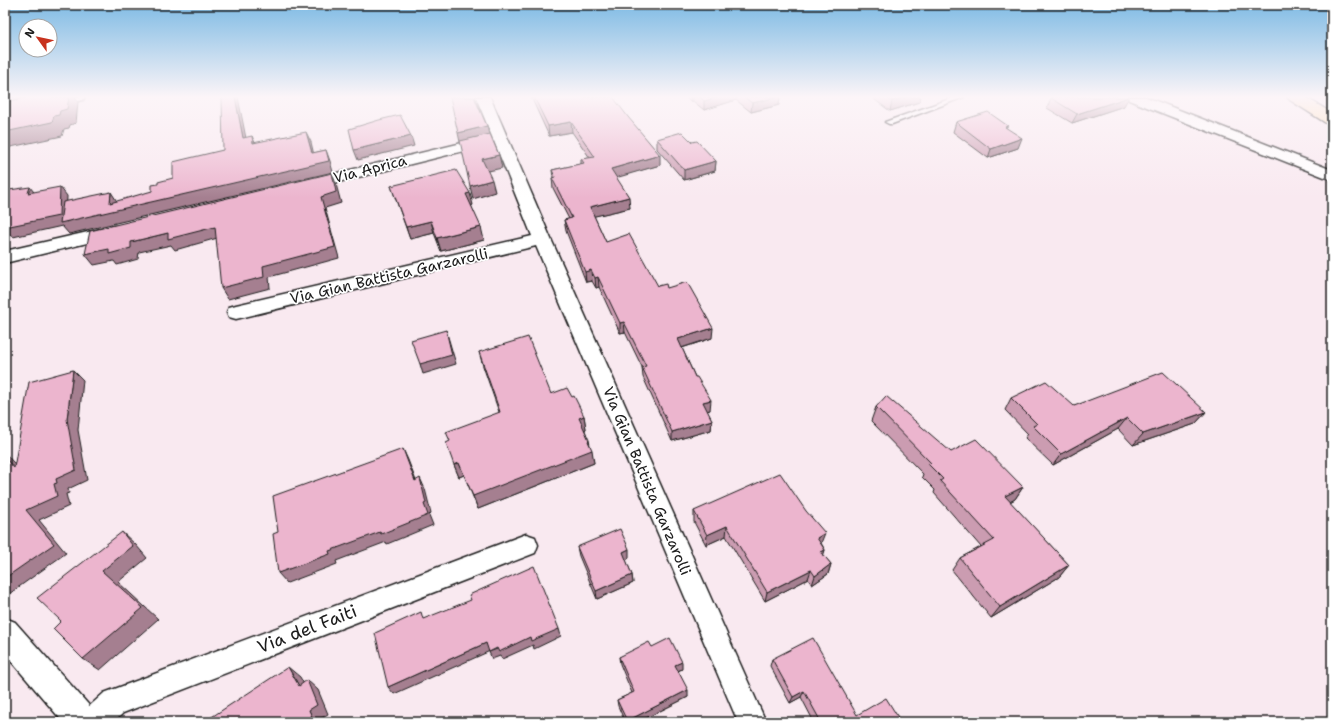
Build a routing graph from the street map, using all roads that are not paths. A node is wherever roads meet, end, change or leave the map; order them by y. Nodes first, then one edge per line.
1 (498, 131) edge
2 (1220, 131) edge
3 (501, 138) junction
4 (1332, 175) edge
5 (292, 188) edge
6 (129, 227) edge
7 (542, 239) junction
8 (5, 257) edge
9 (236, 312) dead end
10 (526, 545) dead end
11 (5, 632) edge
12 (83, 722) edge
13 (93, 722) edge
14 (752, 722) edge

1 - 3 street, Via Gian Battista Garzarolli
2 - 4 street
3 - 5 street, Via Aprica
3 - 7 street, Via Gian Battista Garzarolli
6 - 8 street
7 - 9 street, Via Gian Battista Garzarolli
7 - 14 street, Via Gian Battista Garzarolli
10 - 13 street, Via del Faiti
11 - 12 street

